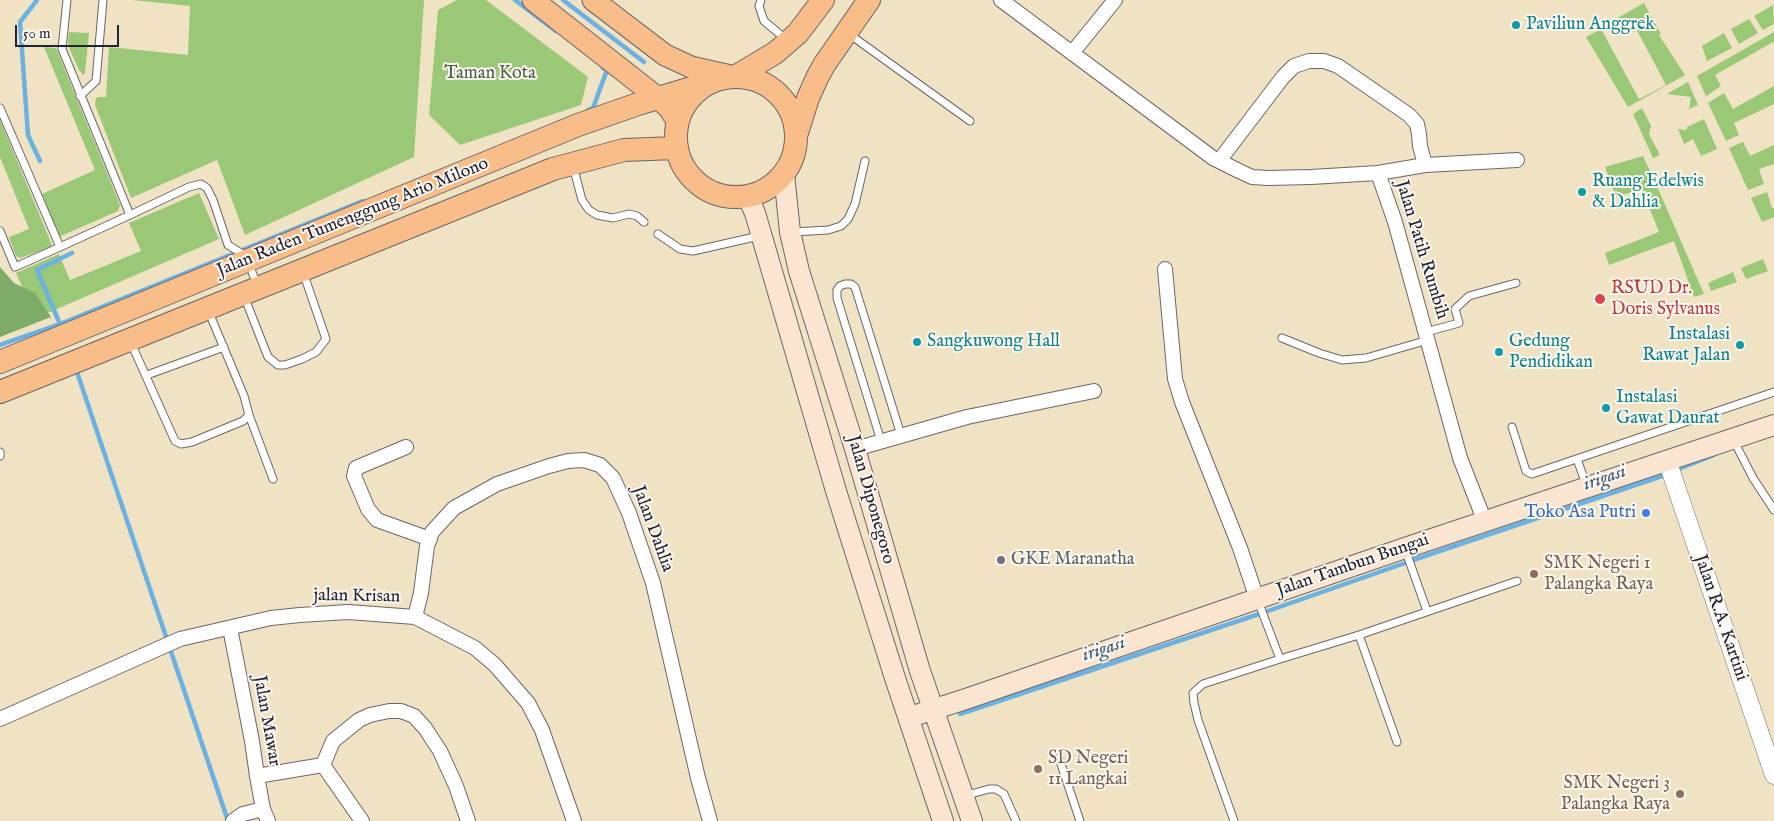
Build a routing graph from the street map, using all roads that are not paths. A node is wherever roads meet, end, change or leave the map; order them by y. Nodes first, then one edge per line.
1 (67, 0) edge
2 (103, 0) edge
3 (533, 0) edge
4 (592, 0) edge
5 (761, 0) edge
6 (822, 0) edge
7 (869, 0) edge
8 (1001, 0) edge
9 (1115, 0) edge
10 (847, 32) junction
11 (789, 41) junction
12 (1072, 53) junction
13 (735, 77) junction
14 (708, 83) junction
15 (80, 96) junction
16 (658, 98) junction
17 (0, 108) edge
18 (677, 121) junction
19 (970, 121) dead end
20 (796, 136) junction
21 (539, 142) junction
22 (676, 148) junction
23 (1517, 160) dead end
24 (865, 161) dead end
25 (1219, 161) junction
26 (1425, 165) junction
27 (563, 166) junction
28 (1378, 173) junction
29 (784, 174) junction
30 (748, 197) junction
31 (130, 215) junction
32 (644, 222) dead end
33 (0, 231) edge
34 (790, 232) junction
35 (658, 234) dead end
36 (762, 235) junction
37 (60, 247) junction
38 (247, 258) junction
39 (302, 269) junction
40 (1165, 269) dead end
41 (1516, 283) dead end
42 (250, 290) junction
43 (207, 307) junction
44 (1427, 336) junction
45 (1282, 338) dead end
46 (130, 339) junction
47 (224, 346) junction
48 (0, 362) edge
49 (147, 375) junction
50 (1094, 391) dead end
51 (0, 392) edge
52 (1774, 392) edge
53 (249, 415) junction
54 (1774, 425) edge
55 (1512, 427) dead end
56 (901, 435) junction
57 (1733, 439) junction
58 (881, 441) junction
59 (406, 447) dead end
60 (856, 448) junction
61 (0, 452) edge
62 (0, 456) edge
63 (1578, 459) junction
64 (1667, 460) junction
65 (273, 479) dead end
66 (1587, 487) junction
67 (1774, 510) edge
68 (1485, 522) junction
69 (430, 539) junction
70 (1405, 548) junction
71 (1517, 581) dead end
72 (1257, 599) junction
73 (1427, 611) junction
74 (415, 616) junction
75 (230, 628) junction
76 (1360, 635) junction
77 (1280, 659) junction
78 (933, 709) junction
79 (910, 717) junction
80 (0, 719) edge
81 (1397, 742) dead end
82 (1058, 758) dead end
83 (323, 765) junction
84 (1774, 775) edge
85 (257, 776) junction
86 (964, 796) junction
87 (266, 815) edge
88 (237, 818) edge
89 (362, 821) edge
90 (468, 821) edge
91 (574, 821) edge
92 (710, 821) edge
93 (943, 821) edge
94 (972, 821) edge
95 (1016, 821) edge
96 (1080, 821) edge
97 (1234, 821) edge

1 - 15 lane
2 - 15 lane
3 - 16 main road
4 - 13 main road
5 - 11 lane
6 - 11 highway
7 - 10 highway
8 - 12 street, Jalan Patih Rumbih
9 - 12 street
10 - 19 lane
10 - 20 highway
11 - 13 highway
12 - 25 street, Jalan Patih Rumbih
13 - 14 highway
13 - 20 highway
14 - 16 highway, Jalan Raden Tumenggung Ario Milono
14 - 18 highway
15 - 31 lane
16 - 18 main road
16 - 21 highway, Jalan Raden Tumenggung Ario Milono
17 - 37 lane
18 - 22 highway
20 - 29 highway
21 - 27 highway
21 - 38 highway, Jalan Raden Tumenggung Ario Milono
22 - 27 highway, Jalan Raden Tumenggung Ario Milono
22 - 30 highway
23 - 26 street
24 - 34 lane
25 - 26 street
25 - 28 street, Jalan Patih Rumbih
26 - 28 street
27 - 32 lane
27 - 39 highway, Jalan Raden Tumenggung Ario Milono
28 - 44 street, Jalan Patih Rumbih
29 - 30 highway
29 - 34 main road, Jalan Diponegoro
30 - 36 main road, Jalan Diponegoro
31 - 37 lane
31 - 38 lane
33 - 37 lane
34 - 60 main road, Jalan Diponegoro
35 - 36 lane
36 - 79 main road, Jalan Diponegoro
38 - 42 lane
38 - 48 highway, Jalan Raden Tumenggung Ario Milono
39 - 42 highway, Jalan Raden Tumenggung Ario Milono
39 - 42 lane
40 - 72 street
41 - 44 lane
42 - 43 highway, Jalan Raden Tumenggung Ario Milono
43 - 46 highway, Jalan Raden Tumenggung Ario Milono
43 - 47 lane
44 - 45 lane
44 - 68 street, Jalan Patih Rumbih
46 - 49 lane
46 - 51 highway, Jalan Raden Tumenggung Ario Milono
47 - 49 lane
47 - 53 lane
49 - 53 lane
50 - 56 street
52 - 63 lane
53 - 65 lane
54 - 57 main road, Jalan Tambun Bungai
55 - 63 lane
56 - 58 street
56 - 58 lane
57 - 64 main road, Jalan Tambun Bungai
57 - 67 lane
58 - 60 street
59 - 69 street
60 - 78 main road, Jalan Diponegoro
61 - 62 lane
63 - 66 lane
64 - 66 main road, Jalan Tambun Bungai
64 - 84 street, Jalan R.A. Kartini
66 - 68 main road, Jalan Tambun Bungai
68 - 70 main road, Jalan Tambun Bungai
69 - 74 street, Jalan Dahlia
69 - 92 street, Jalan Dahlia
70 - 72 main road, Jalan Tambun Bungai
70 - 73 lane
71 - 73 lane
72 - 77 lane
72 - 78 main road, Jalan Tambun Bungai
73 - 76 lane
74 - 75 street, jalan Krisan
74 - 91 street, jalan Krisan
75 - 80 street, jalan Krisan
75 - 85 street, Jalan Mawar
76 - 77 lane
76 - 81 lane
77 - 97 lane
78 - 79 main road, Jalan Tambun Bungai
78 - 86 main road, Jalan Diponegoro
79 - 93 main road, Jalan Diponegoro
82 - 96 lane
83 - 85 street
83 - 89 street
83 - 90 street
85 - 87 street, Jalan Mawar
86 - 94 main road, Jalan Diponegoro
86 - 95 lane
87 - 88 street

